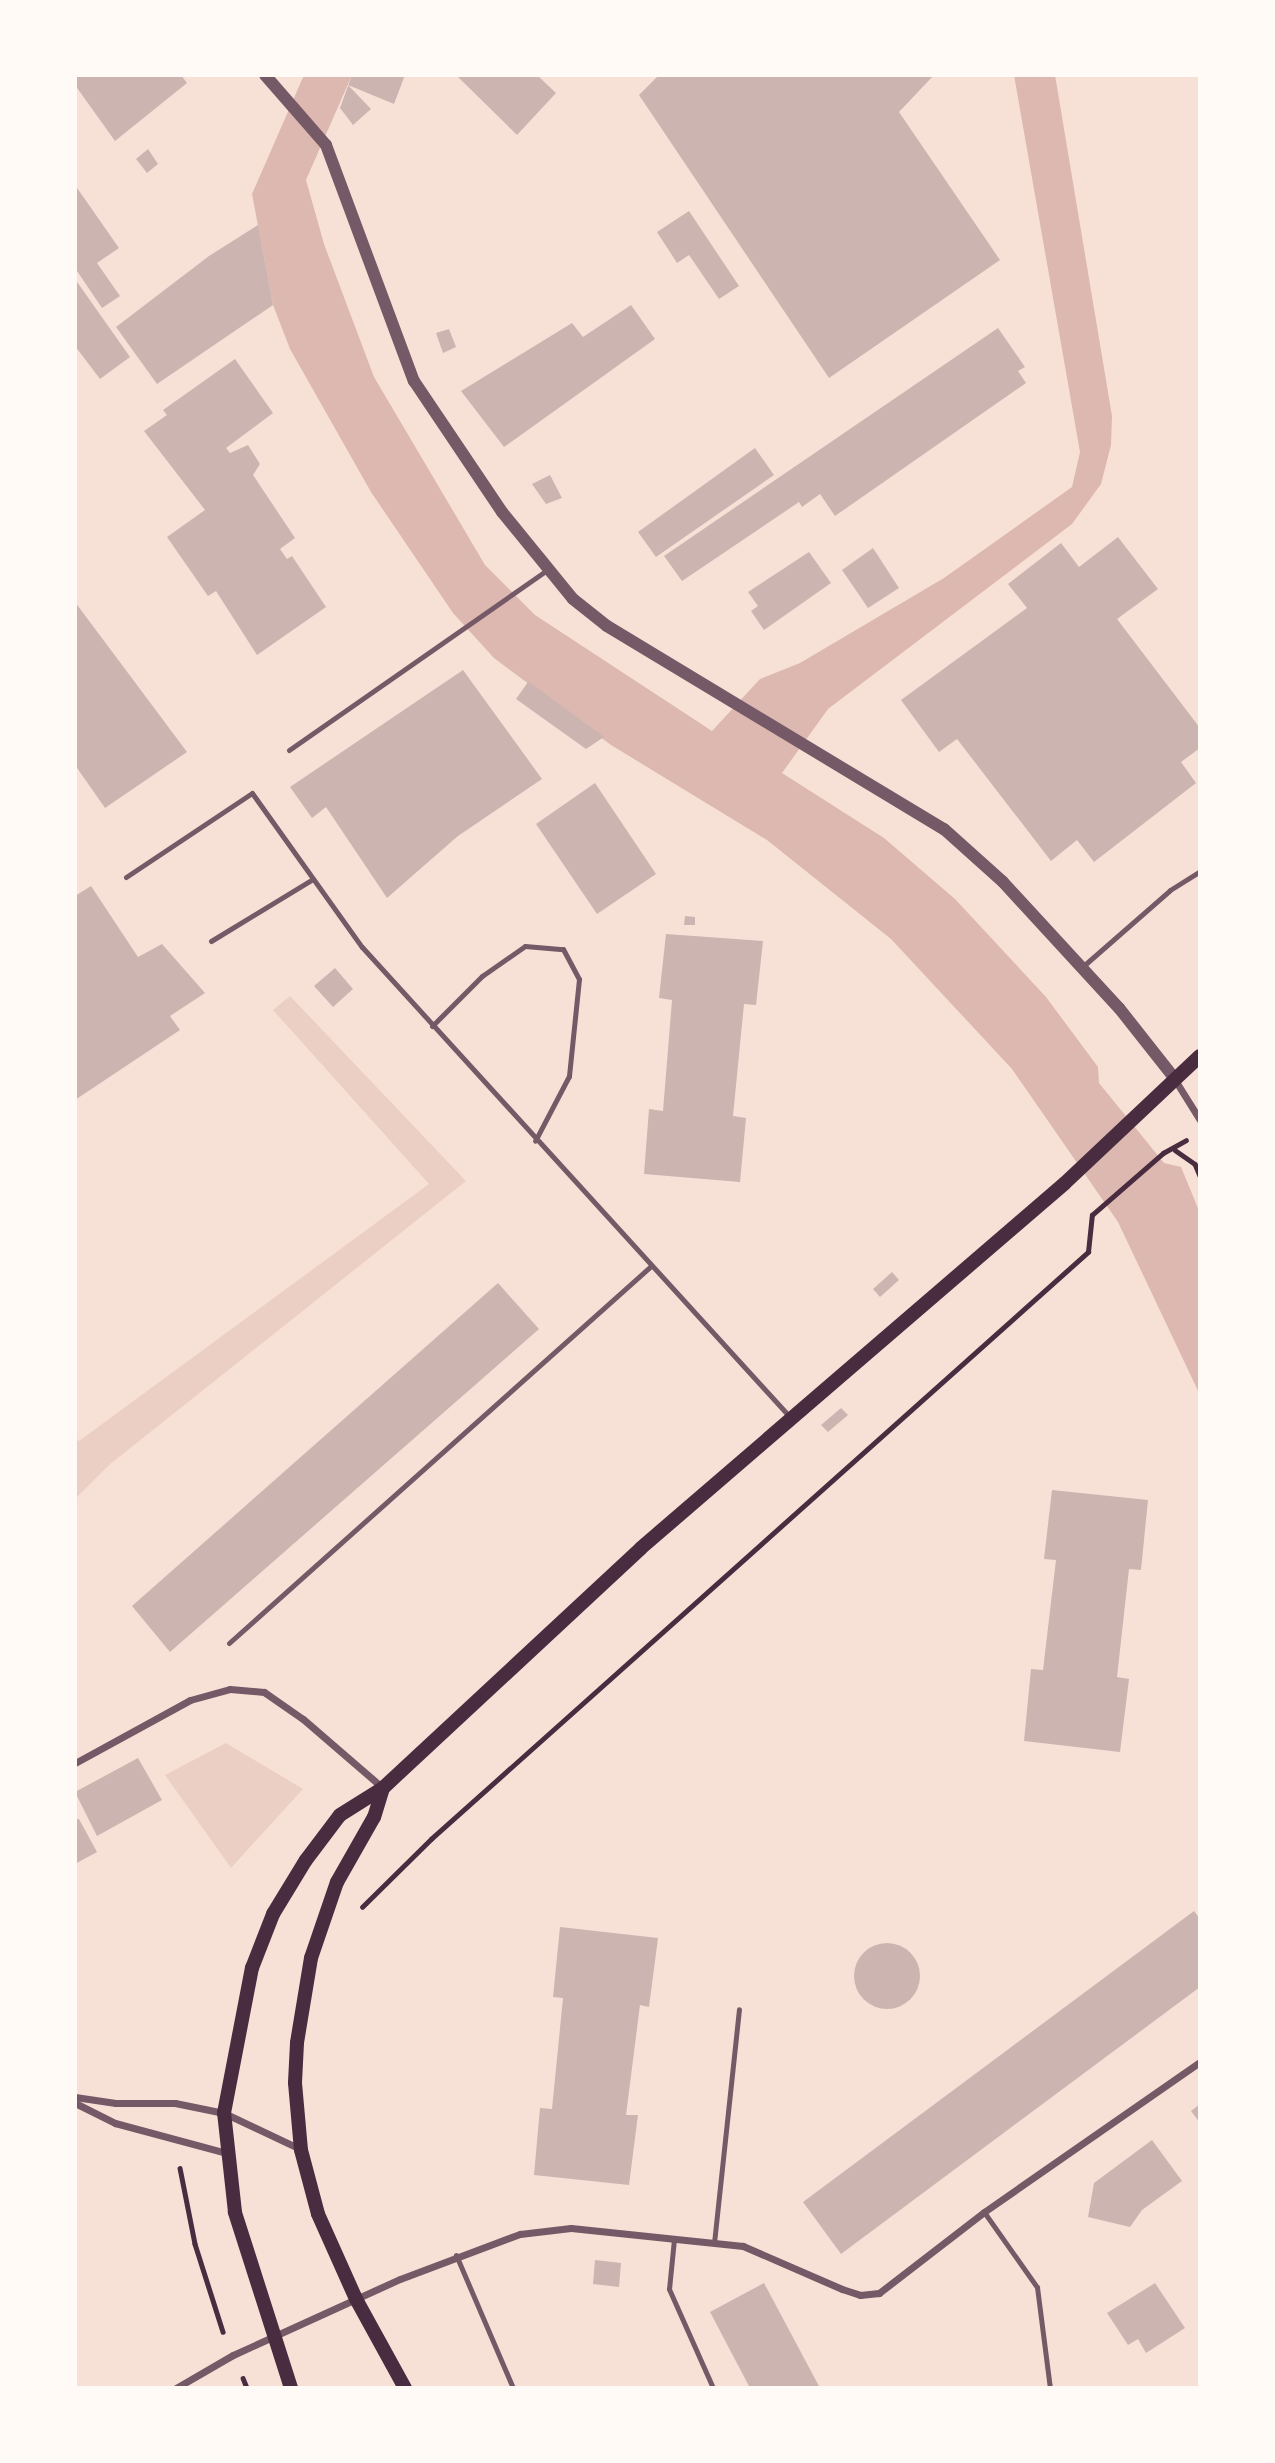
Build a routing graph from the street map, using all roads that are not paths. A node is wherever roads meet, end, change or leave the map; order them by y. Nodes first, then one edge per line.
1 (265, 75) edge
2 (547, 570) junction
3 (289, 750) dead end
4 (1200, 872) edge
5 (126, 877) dead end
6 (313, 879) junction
7 (211, 941) dead end
8 (1081, 968) junction
9 (432, 1026) junction
10 (1200, 1056) edge
11 (1175, 1079) junction
12 (1200, 1120) edge
13 (536, 1141) junction
14 (651, 1266) junction
15 (790, 1418) junction
16 (229, 1643) dead end
17 (75, 1763) edge
18 (383, 1788) junction
19 (739, 2010) dead end
20 (1200, 2062) edge
21 (75, 2097) edge
22 (75, 2103) edge
23 (225, 2113) junction
24 (301, 2150) junction
25 (226, 2153) junction
26 (984, 2211) junction
27 (674, 2239) junction
28 (713, 2243) junction
29 (456, 2255) junction
30 (356, 2299) junction
31 (274, 2337) junction
32 (176, 2388) edge
33 (291, 2388) edge
34 (405, 2388) edge
35 (513, 2388) edge
36 (713, 2388) edge
37 (1050, 2388) edge

1 - 2 street
2 - 3 lane
2 - 8 street
4 - 8 lane
5 - 6 lane
6 - 7 lane
6 - 9 lane
8 - 11 street
9 - 13 lane
9 - 13 lane
10 - 11 main road
11 - 12 street
11 - 15 main road
13 - 14 lane
14 - 15 lane
14 - 16 lane
15 - 18 main road
17 - 18 street
18 - 23 main road
18 - 24 main road
19 - 28 lane
20 - 26 street
21 - 23 street
22 - 25 street
23 - 24 street
23 - 25 main road
24 - 30 main road
25 - 31 main road
26 - 28 street
26 - 37 lane
27 - 28 street
27 - 29 street
27 - 36 lane
29 - 30 street
29 - 35 lane
30 - 31 street
30 - 34 main road
31 - 32 street
31 - 33 main road

